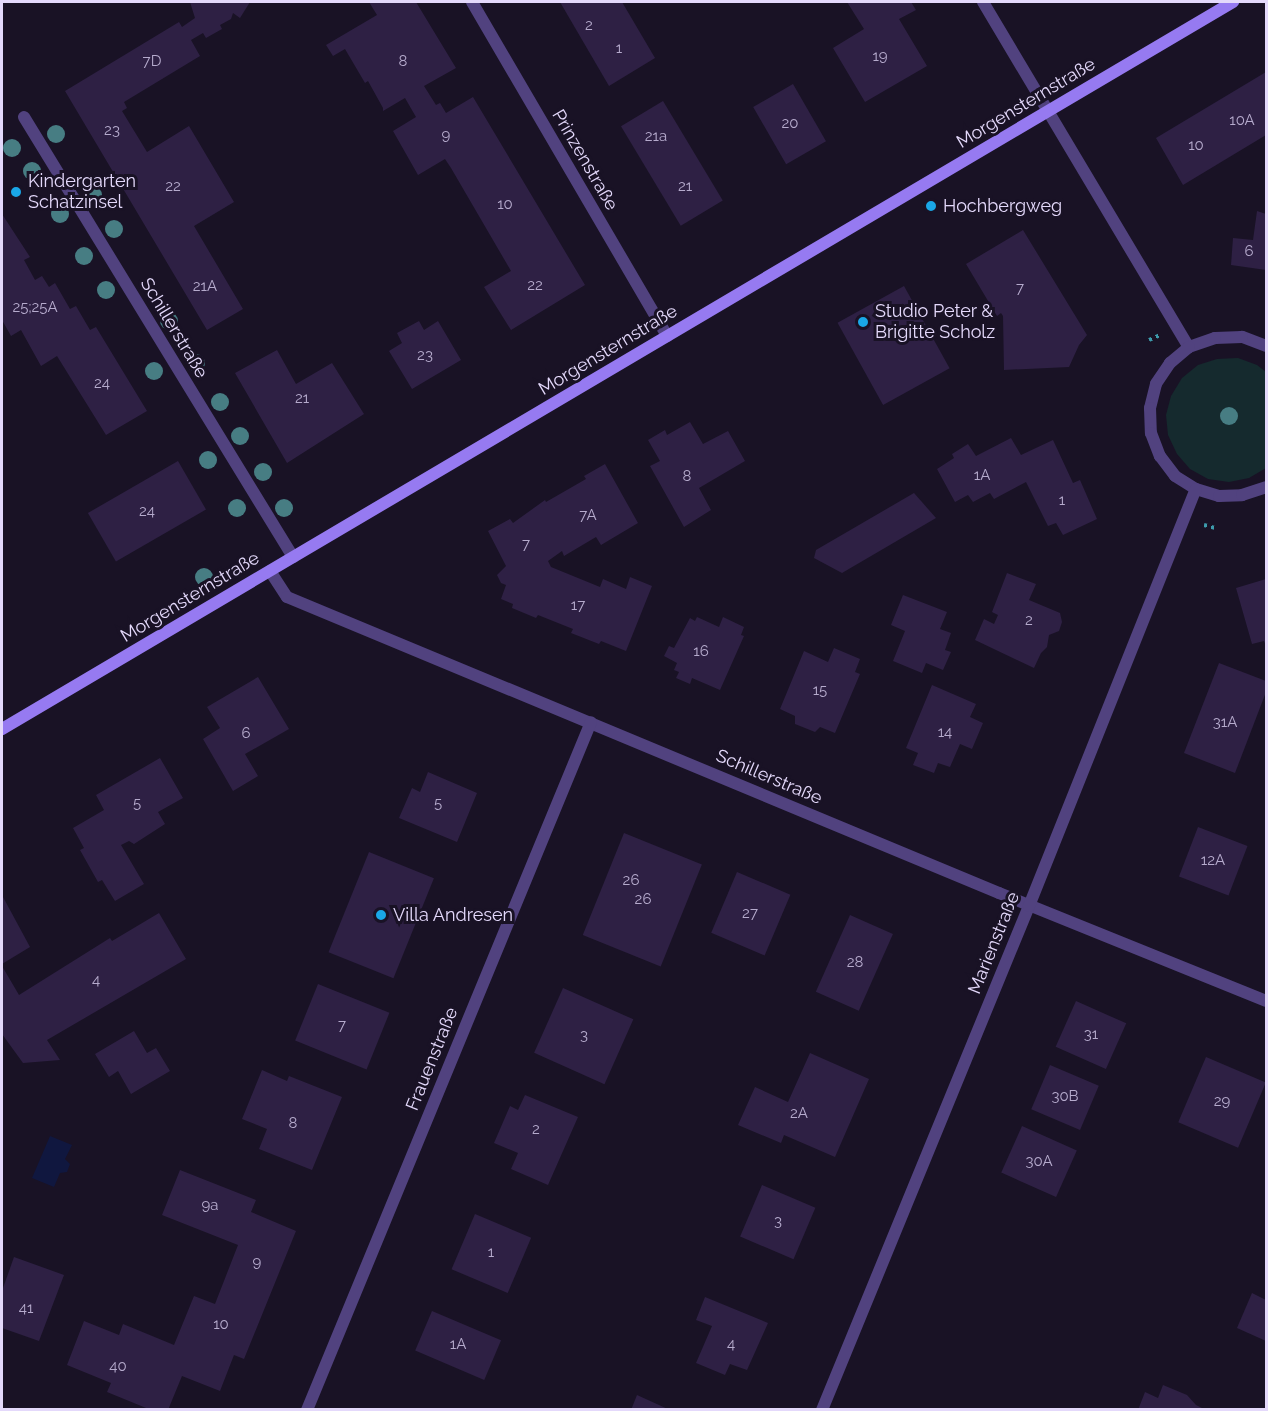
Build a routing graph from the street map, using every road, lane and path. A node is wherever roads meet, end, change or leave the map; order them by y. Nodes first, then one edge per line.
1 (472, 2) edge
2 (983, 2) edge
3 (1233, 2) edge
4 (1046, 111) junction
5 (24, 117) dead end
6 (1160, 334) dead end
7 (667, 336) junction
8 (1149, 340) dead end
9 (1266, 346) edge
10 (1189, 347) junction
11 (1266, 487) edge
12 (1196, 489) junction
13 (1202, 524) dead end
14 (1215, 528) dead end
15 (293, 557) junction
16 (270, 571) junction
17 (591, 722) junction
18 (2, 729) edge
19 (1029, 906) junction
20 (1266, 1001) edge
21 (307, 1410) edge
22 (822, 1410) edge

1 - 7 street, Prinzenstraße
2 - 4 street
3 - 4 main road, Morgensternstraße
4 - 7 main road, Morgensternstraße
4 - 10 street
5 - 15 street, Schillerstraße
6 - 8 path
7 - 15 main road, Morgensternstraße
9 - 10 street
10 - 12 street
11 - 12 street
12 - 19 street, Marienstraße
13 - 14 path
15 - 16 main road, Morgensternstraße
16 - 17 street, Schillerstraße
16 - 18 main road, Morgensternstraße
17 - 19 street, Schillerstraße
17 - 21 street, Frauenstraße
19 - 20 street, Schillerstraße
19 - 22 street, Marienstraße

